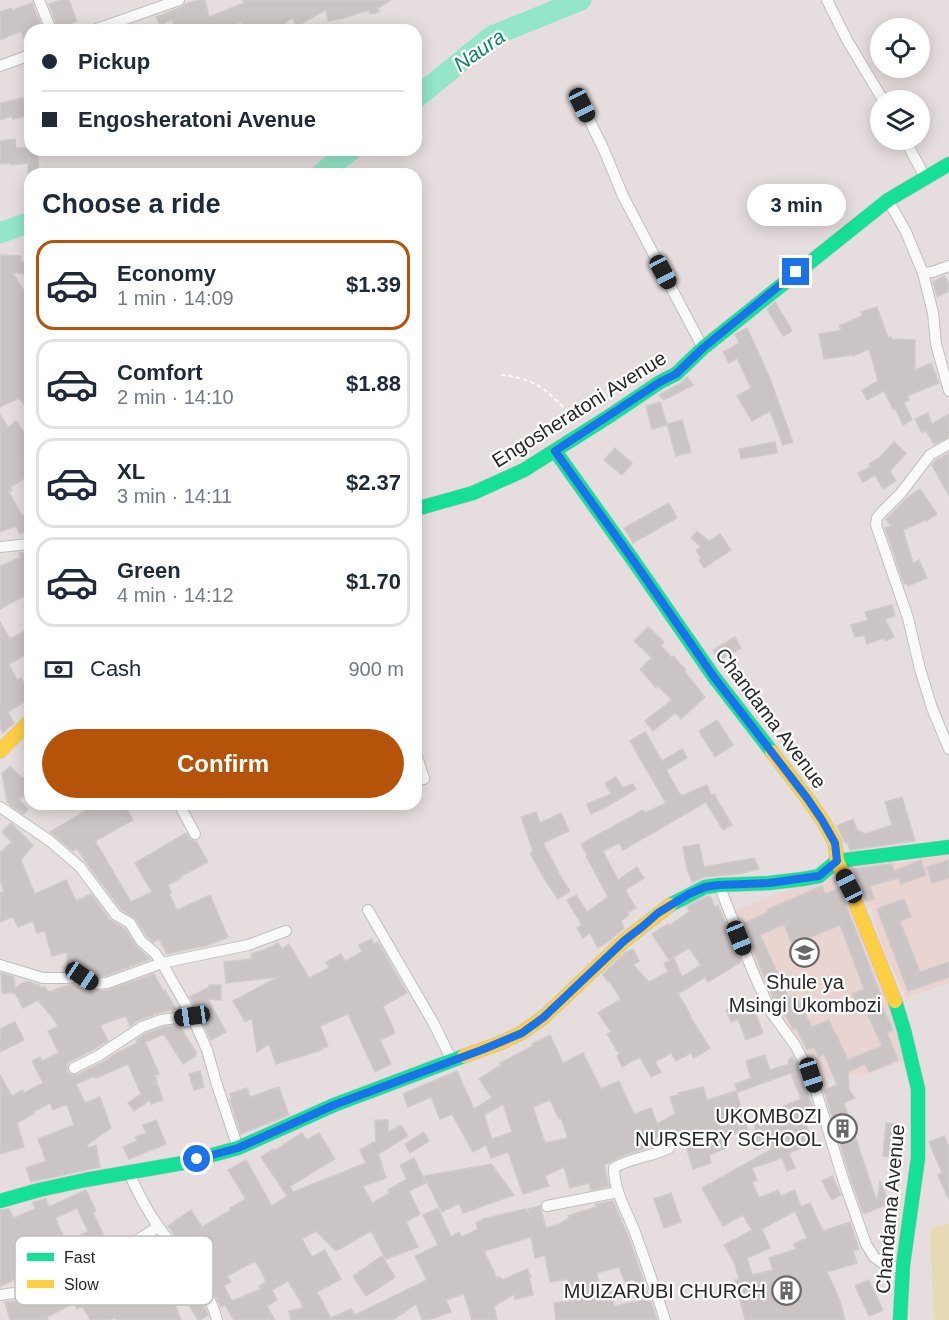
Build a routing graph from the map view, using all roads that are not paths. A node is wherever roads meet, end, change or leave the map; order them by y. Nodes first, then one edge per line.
1 (39, 0) edge
2 (179, 0) edge
3 (827, 0) edge
4 (49, 24) edge
5 (111, 24) edge
6 (24, 57) edge
7 (0, 66) edge
8 (877, 90) edge
9 (582, 105) dead end
10 (911, 150) edge
11 (949, 164) edge
12 (926, 177) junction
13 (888, 200) junction
14 (949, 266) edge
15 (923, 273) junction
16 (703, 348) junction
17 (949, 391) edge
18 (949, 444) edge
19 (555, 451) junction
20 (422, 508) edge
21 (24, 545) edge
22 (0, 547) edge
23 (24, 727) edge
24 (949, 748) edge
25 (0, 751) edge
26 (422, 772) edge
27 (424, 779) dead end
28 (0, 807) edge
29 (182, 810) edge
30 (195, 834) dead end
31 (949, 847) edge
32 (837, 861) junction
33 (719, 885) junction
34 (368, 910) dead end
35 (286, 931) dead end
36 (162, 963) junction
37 (0, 965) edge
38 (192, 1016) junction
39 (452, 1061) junction
40 (74, 1068) dead end
41 (238, 1148) junction
42 (669, 1148) dead end
43 (129, 1173) junction
44 (618, 1192) junction
45 (0, 1202) edge
46 (547, 1206) dead end
47 (158, 1227) junction
48 (144, 1236) edge
49 (165, 1236) edge
50 (903, 1265) junction
51 (15, 1293) edge
52 (0, 1295) edge
53 (212, 1305) edge
54 (217, 1320) edge
55 (665, 1320) edge
56 (900, 1320) edge

1 - 4 street
2 - 5 street
3 - 8 street
6 - 7 street
9 - 16 street
10 - 12 street
11 - 12 street, Engosheratoni Avenue
12 - 13 street, Engosheratoni Avenue
13 - 15 street
13 - 16 street, Engosheratoni Avenue
14 - 15 street
15 - 17 street
16 - 19 street, Engosheratoni Avenue
18 - 24 street
19 - 20 street, Engosheratoni Avenue
19 - 32 street, Chandama Avenue
21 - 22 street
23 - 25 street
26 - 27 street
28 - 36 street
29 - 30 street
31 - 32 street
32 - 33 street
32 - 50 street, Chandama Avenue
33 - 39 street
33 - 50 street
34 - 39 street
35 - 36 street
36 - 37 street
36 - 38 street
38 - 40 street
38 - 41 street
39 - 41 street
41 - 43 street
42 - 44 street
43 - 45 street
43 - 47 street
44 - 46 street
44 - 55 street
47 - 48 street
47 - 49 street
50 - 56 street, Chandama Avenue
51 - 52 street
53 - 54 street

